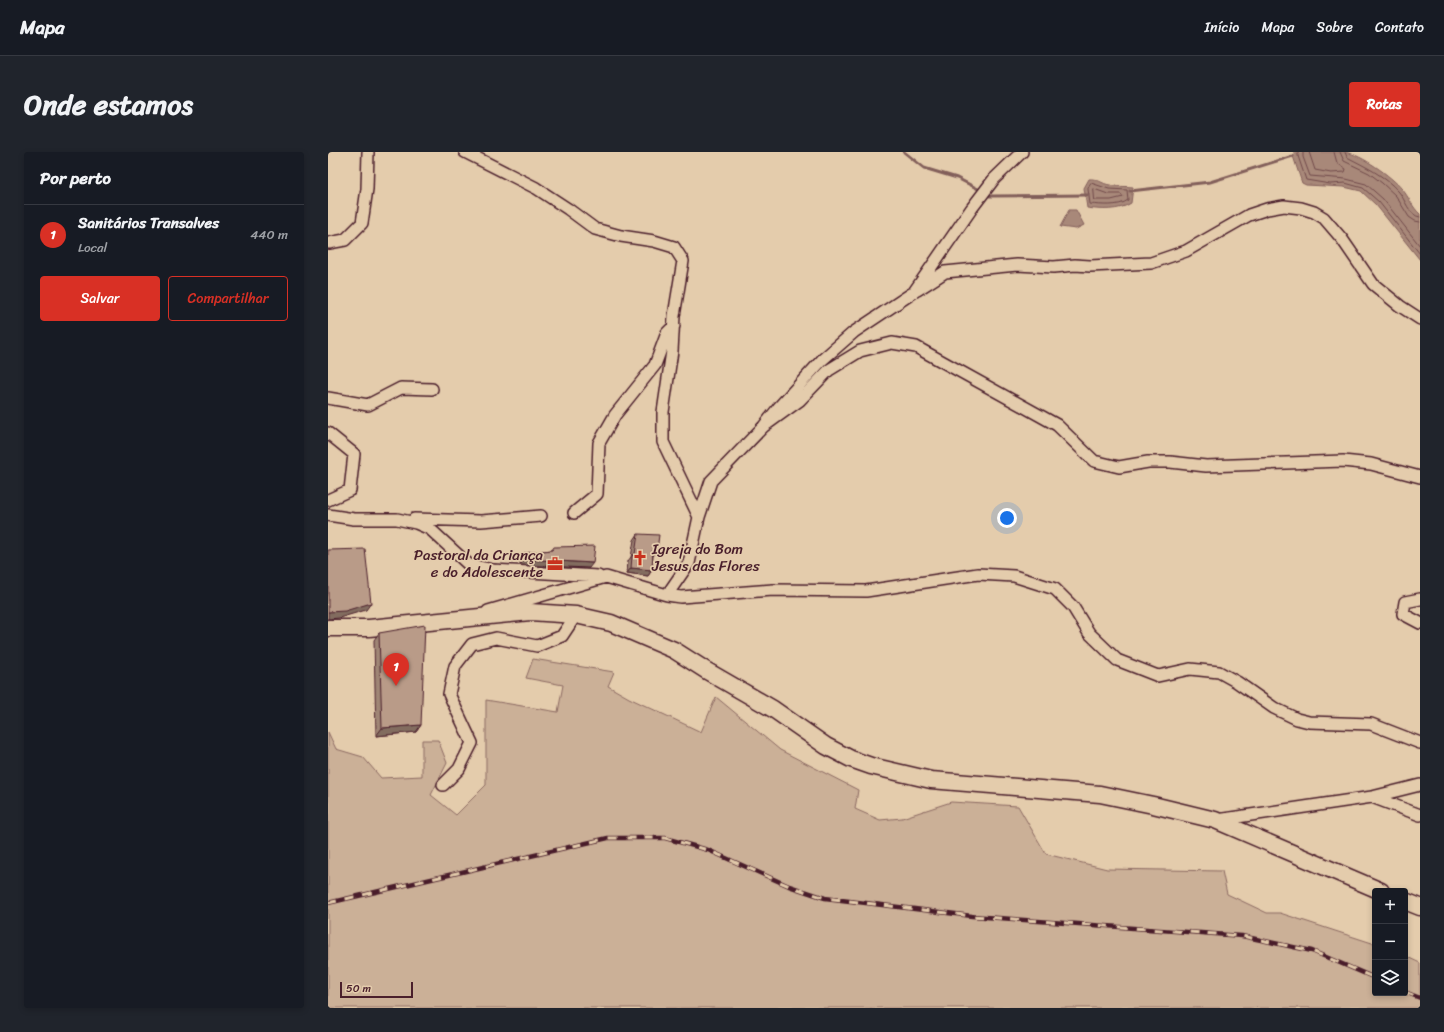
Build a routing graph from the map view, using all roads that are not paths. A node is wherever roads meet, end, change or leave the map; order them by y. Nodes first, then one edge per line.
1 (368, 152) edge
2 (465, 152) edge
3 (1022, 152) edge
4 (330, 243) dead end
5 (914, 292) junction
6 (1420, 319) edge
7 (674, 326) junction
8 (432, 389) dead end
9 (328, 398) edge
10 (764, 426) junction
11 (328, 434) edge
12 (1420, 477) edge
13 (328, 500) edge
14 (574, 513) dead end
15 (328, 515) edge
16 (541, 516) dead end
17 (699, 517) junction
18 (398, 519) junction
19 (606, 576) junction
20 (667, 595) junction
21 (1420, 599) edge
22 (576, 615) junction
23 (466, 617) junction
24 (1420, 623) edge
25 (328, 628) edge
26 (1420, 743) edge
27 (443, 785) dead end
28 (1420, 785) edge
29 (1372, 797) junction
30 (1420, 815) edge
31 (1215, 820) junction
32 (1374, 888) edge
33 (1408, 902) edge
34 (1420, 907) edge

1 - 4 street
2 - 7 street
3 - 5 street
5 - 6 street
5 - 10 street
7 - 14 street
7 - 17 street
8 - 9 street
10 - 12 street
10 - 17 street
11 - 13 street
15 - 18 street
16 - 18 street
17 - 20 street
18 - 19 street
19 - 20 street
19 - 23 street
20 - 26 street
21 - 24 street
22 - 23 main road
22 - 27 street
22 - 31 main road
23 - 25 main road
28 - 29 street
29 - 30 street
29 - 31 street
31 - 32 main road
33 - 34 main road

